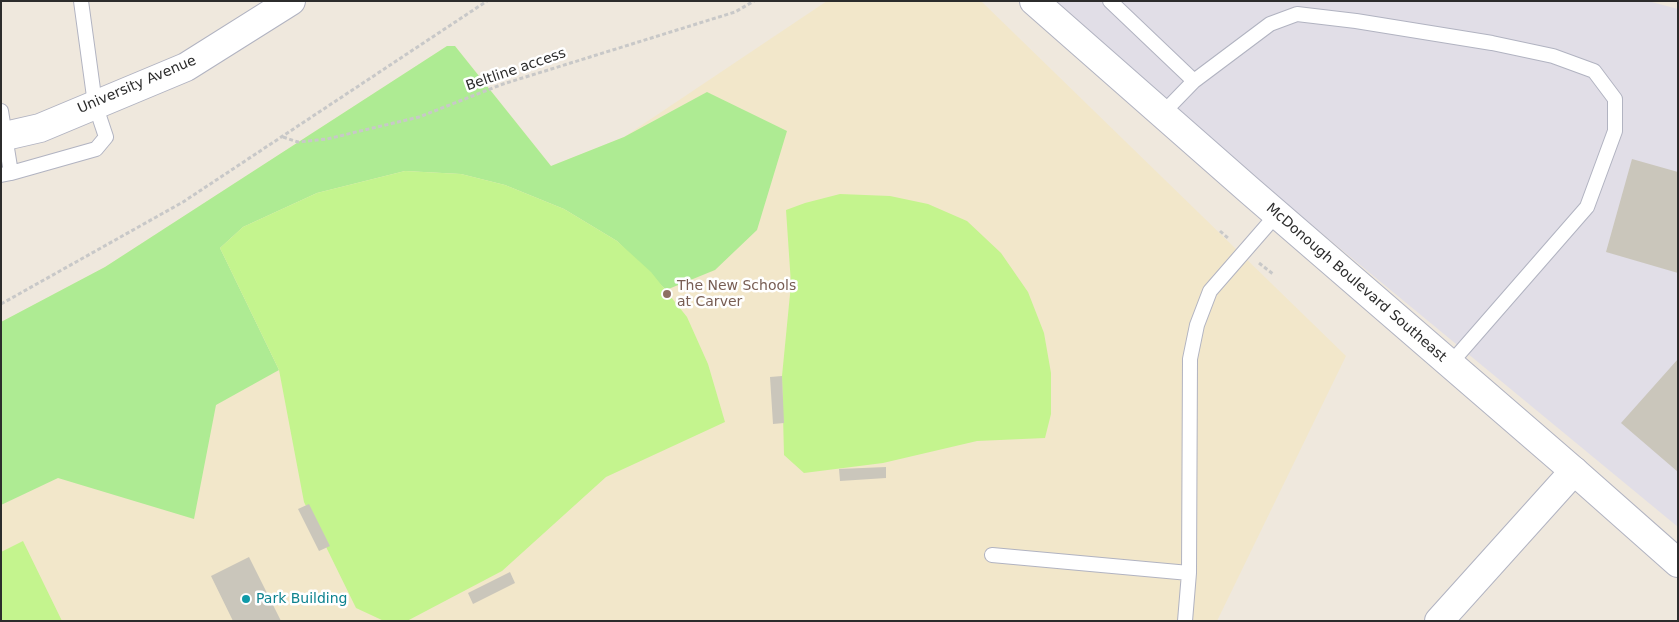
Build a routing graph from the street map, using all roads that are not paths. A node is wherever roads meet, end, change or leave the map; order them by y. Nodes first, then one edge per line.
1 (81, 1) edge
2 (291, 1) edge
3 (1034, 1) edge
4 (1110, 1) edge
5 (1194, 81) junction
6 (95, 104) junction
7 (1162, 114) junction
8 (3, 128) edge
9 (6, 174) edge
10 (1277, 214) junction
11 (1450, 364) junction
12 (1574, 471) junction
13 (992, 555) dead end
14 (1678, 563) edge
15 (1189, 573) junction
16 (1186, 621) edge
17 (1439, 621) edge

1 - 6 lane
2 - 6 main road, University Avenue
3 - 7 main road, McDonough Boulevard Southeast
4 - 5 lane
5 - 7 lane
5 - 11 lane
6 - 8 main road, University Avenue
6 - 9 lane
7 - 10 main road, McDonough Boulevard Southeast
8 - 9 lane
10 - 11 main road, McDonough Boulevard Southeast
10 - 15 lane
11 - 12 main road, McDonough Boulevard Southeast
12 - 14 main road, McDonough Boulevard Southeast
12 - 17 main road
13 - 15 lane
15 - 16 lane

